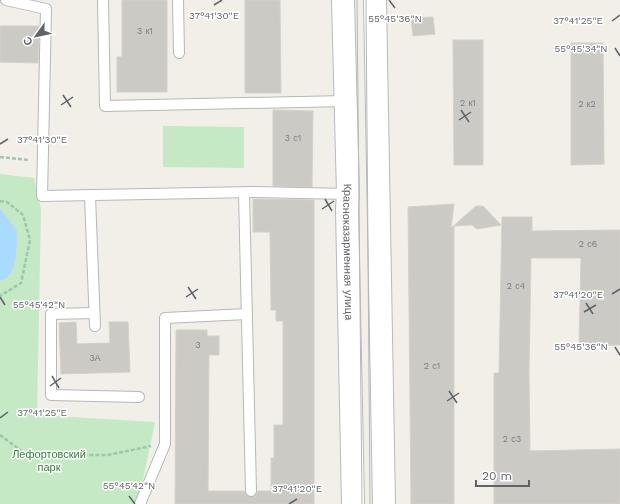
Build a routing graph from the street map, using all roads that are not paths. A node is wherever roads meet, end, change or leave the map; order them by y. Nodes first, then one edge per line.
1 (6, 0) edge
2 (104, 0) edge
3 (178, 0) edge
4 (343, 0) edge
5 (375, 0) edge
6 (179, 53) dead end
7 (346, 101) junction
8 (244, 193) junction
9 (348, 194) junction
10 (90, 196) junction
11 (94, 313) junction
12 (247, 314) junction
13 (95, 326) dead end
14 (139, 397) dead end
15 (251, 491) dead end
16 (140, 504) edge
17 (353, 504) edge
18 (384, 504) edge

1 - 10 lane
2 - 7 lane
3 - 6 lane
4 - 7 main road, Красноказарменная улица
5 - 18 main road
7 - 9 main road, Красноказарменная улица
8 - 9 lane
8 - 10 lane
8 - 12 lane
9 - 17 main road, Красноказарменная улица
10 - 11 lane
11 - 13 lane
11 - 14 lane
12 - 15 lane
12 - 16 lane

